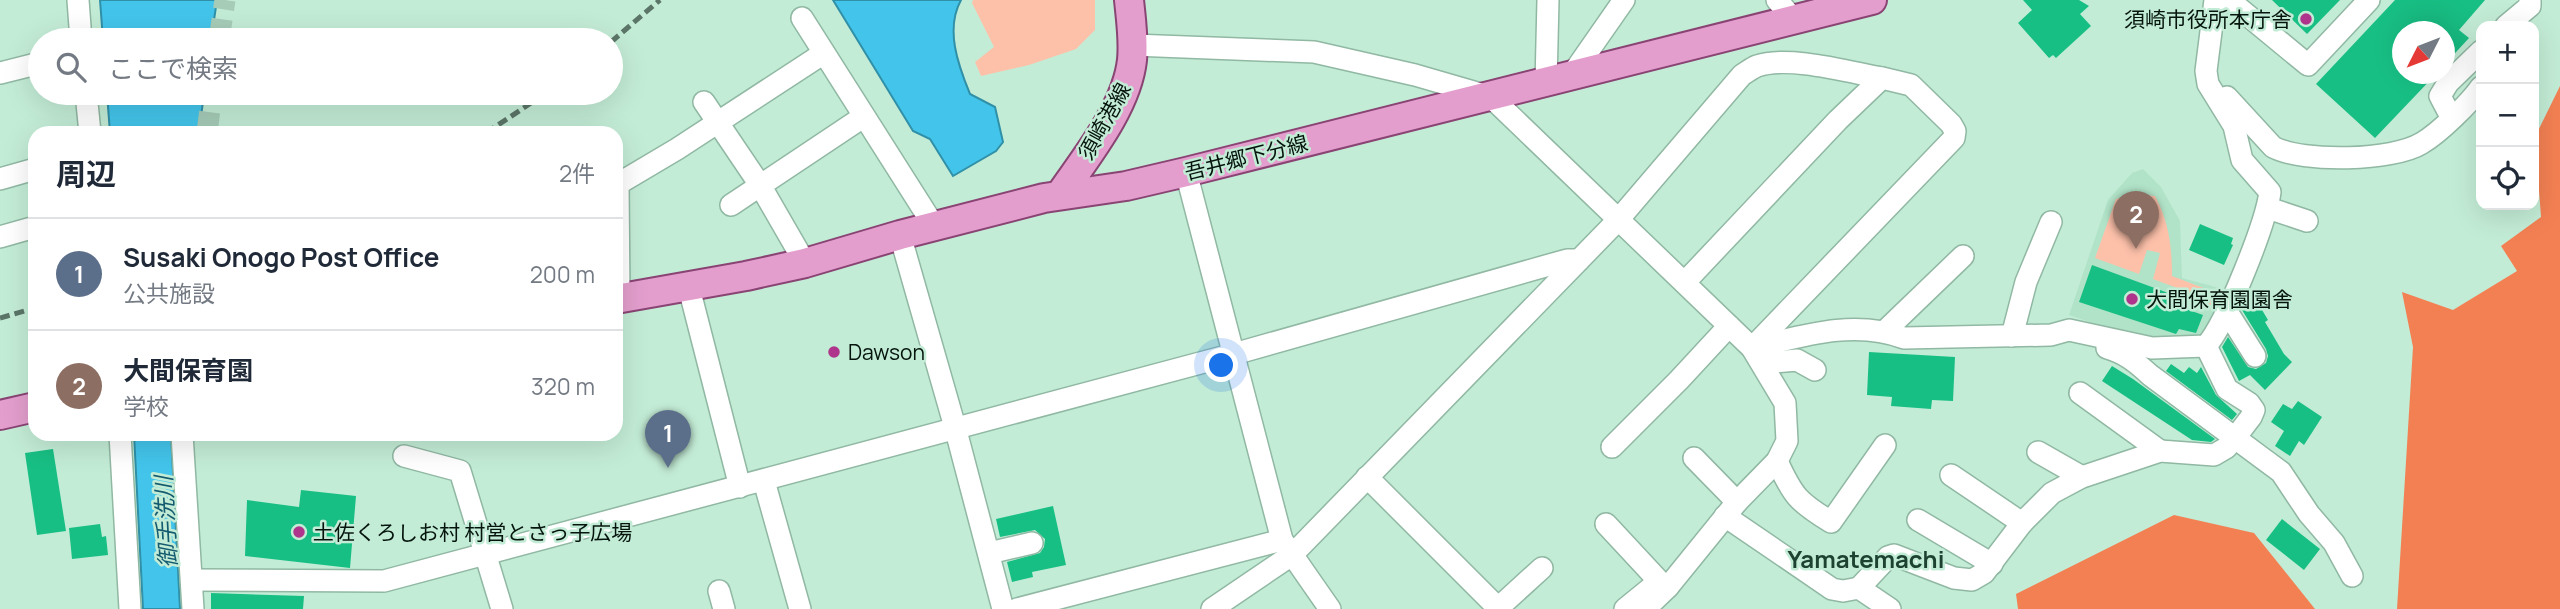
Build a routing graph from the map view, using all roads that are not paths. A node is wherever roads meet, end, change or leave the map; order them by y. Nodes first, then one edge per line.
1 (78, 0) edge
2 (1129, 0) edge
3 (1548, 0) edge
4 (1624, 0) edge
5 (1872, 0) edge
6 (2215, 0) edge
7 (2229, 0) edge
8 (2369, 0) edge
9 (2530, 0) edge
10 (1786, 10) edge
11 (802, 18) dead end
12 (2512, 21) edge
13 (80, 28) edge
14 (1133, 46) junction
15 (824, 53) junction
16 (2476, 56) edge
17 (28, 66) edge
18 (2206, 71) junction
19 (0, 73) edge
20 (1882, 78) junction
21 (1559, 80) junction
22 (2476, 94) edge
23 (1491, 97) junction
24 (704, 102) dead end
25 (87, 105) edge
26 (863, 117) junction
27 (2451, 117) junction
28 (718, 120) junction
29 (89, 126) edge
30 (28, 171) edge
31 (1186, 173) junction
32 (0, 179) edge
33 (623, 181) edge
34 (760, 186) junction
35 (1060, 195) junction
36 (731, 205) dead end
37 (2268, 208) junction
38 (1618, 220) junction
39 (2307, 220) dead end
40 (2051, 222) dead end
41 (934, 226) junction
42 (28, 229) edge
43 (900, 235) junction
44 (0, 237) edge
45 (1963, 256) dead end
46 (1579, 260) junction
47 (805, 263) junction
48 (1685, 282) junction
49 (689, 288) junction
50 (623, 298) edge
51 (2226, 310) junction
52 (1729, 326) junction
53 (1885, 331) junction
54 (2051, 335) junction
55 (2012, 336) junction
56 (2206, 346) junction
57 (1234, 354) junction
58 (1758, 356) junction
59 (2255, 356) dead end
60 (1815, 370) dead end
61 (2080, 393) dead end
62 (28, 409) edge
63 (0, 415) edge
64 (955, 427) junction
65 (2235, 438) junction
66 (120, 441) edge
67 (182, 441) edge
68 (1885, 445) dead end
69 (1612, 447) dead end
70 (2160, 451) junction
71 (2038, 452) dead end
72 (404, 456) dead end
73 (1694, 458) dead end
74 (1777, 461) junction
75 (1951, 475) dead end
76 (1367, 477) junction
77 (2082, 477) junction
78 (764, 481) junction
79 (740, 486) junction
80 (1731, 509) junction
81 (1918, 520) dead end
82 (2022, 523) junction
83 (1606, 524) dead end
84 (1032, 543) dead end
85 (1287, 547) junction
86 (989, 553) junction
87 (486, 554) junction
88 (1992, 564) junction
89 (1542, 568) dead end
90 (2352, 576) dead end
91 (192, 580) junction
92 (1664, 584) junction
93 (1859, 588) junction
94 (130, 609) edge
95 (193, 609) edge
96 (502, 609) edge
97 (800, 609) edge
98 (1003, 609) edge
99 (1017, 609) edge
100 (1212, 609) edge
101 (1330, 609) edge
102 (1498, 609) edge
103 (1625, 609) edge
104 (1645, 609) edge
105 (1890, 609) edge

1 - 13 street
2 - 14 main road, 須崎港線
3 - 21 street
4 - 21 street
5 - 10 main road, 吾井郷下分線
6 - 18 street
7 - 8 street
9 - 12 street
10 - 21 main road, 吾井郷下分線
11 - 15 street
14 - 23 street
14 - 35 main road, 須崎港線
15 - 26 street
15 - 28 street
16 - 27 street
17 - 19 street
18 - 27 street
18 - 37 street
20 - 38 street
20 - 48 street
20 - 58 street
21 - 23 main road, 吾井郷下分線
22 - 27 street
23 - 31 main road, 吾井郷下分線
23 - 38 street
24 - 28 street
25 - 29 street
26 - 34 street
26 - 41 street
28 - 33 street
28 - 34 street
30 - 32 street
31 - 35 main road, 吾井郷下分線
31 - 57 street
34 - 36 street
34 - 47 street
35 - 41 main road, 吾井郷下分線
37 - 39 street
37 - 51 street
38 - 46 street
38 - 48 street
40 - 55 street
41 - 43 main road, 吾井郷下分線
42 - 44 street
43 - 47 main road, 吾井郷下分線
43 - 64 street
45 - 53 street
46 - 57 street
46 - 76 street
47 - 49 main road, 吾井郷下分線
48 - 52 street
49 - 50 main road, 吾井郷下分線
49 - 79 street
51 - 56 street
51 - 59 street
52 - 58 street
52 - 69 street
53 - 55 street
53 - 58 street
54 - 55 street
54 - 56 street
54 - 65 street
56 - 65 street
57 - 64 street
57 - 85 street
58 - 60 street
58 - 74 street
61 - 70 street
62 - 63 main road
64 - 78 street
64 - 86 street
65 - 70 street
65 - 90 street
66 - 94 street
67 - 91 street
68 - 74 street
70 - 77 street
71 - 77 street
72 - 87 street
73 - 80 street
74 - 80 street
75 - 82 street
76 - 85 street
76 - 102 street
77 - 82 street
78 - 79 street
78 - 97 street
79 - 87 street
80 - 92 street
80 - 93 street
81 - 88 street
82 - 88 street
83 - 92 street
84 - 86 street
85 - 99 street
85 - 100 street
85 - 101 street
86 - 98 street
87 - 91 street
87 - 96 street
88 - 93 street
89 - 102 street
91 - 95 street
92 - 103 street
92 - 104 street
93 - 105 street

